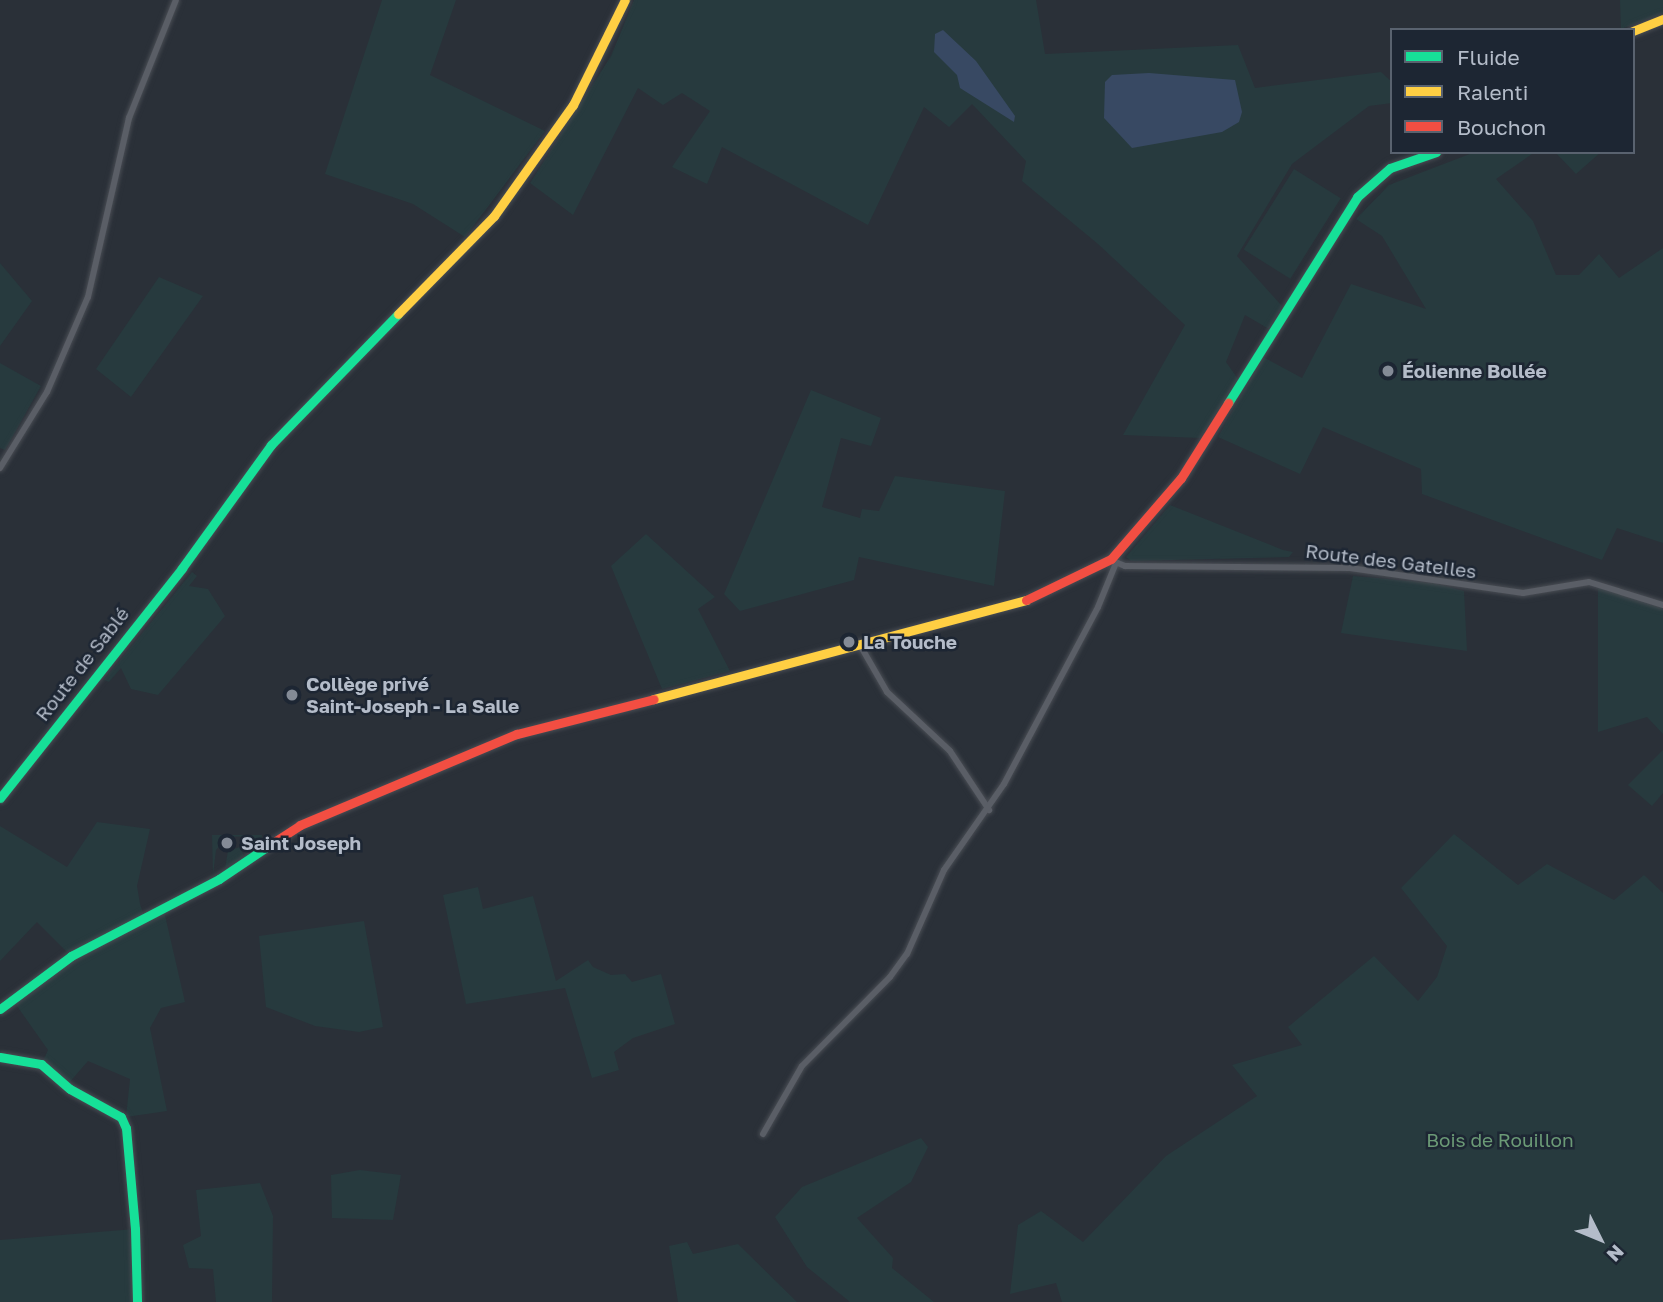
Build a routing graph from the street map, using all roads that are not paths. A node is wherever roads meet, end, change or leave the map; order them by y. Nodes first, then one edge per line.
1 (176, 0) edge
2 (625, 0) edge
3 (1663, 19) edge
4 (1635, 30) edge
5 (1430, 154) edge
6 (0, 468) edge
7 (1114, 561) junction
8 (1663, 605) edge
9 (859, 644) junction
10 (0, 797) edge
11 (989, 810) junction
12 (0, 1009) edge
13 (0, 1057) edge
14 (763, 1134) dead end
15 (136, 1302) edge

1 - 6 street
2 - 10 street, Route de Sablé
3 - 4 street
5 - 7 street
7 - 8 street, Route des Gatelles
7 - 9 street
7 - 11 street
9 - 11 street
9 - 12 street
11 - 14 street
13 - 15 street

